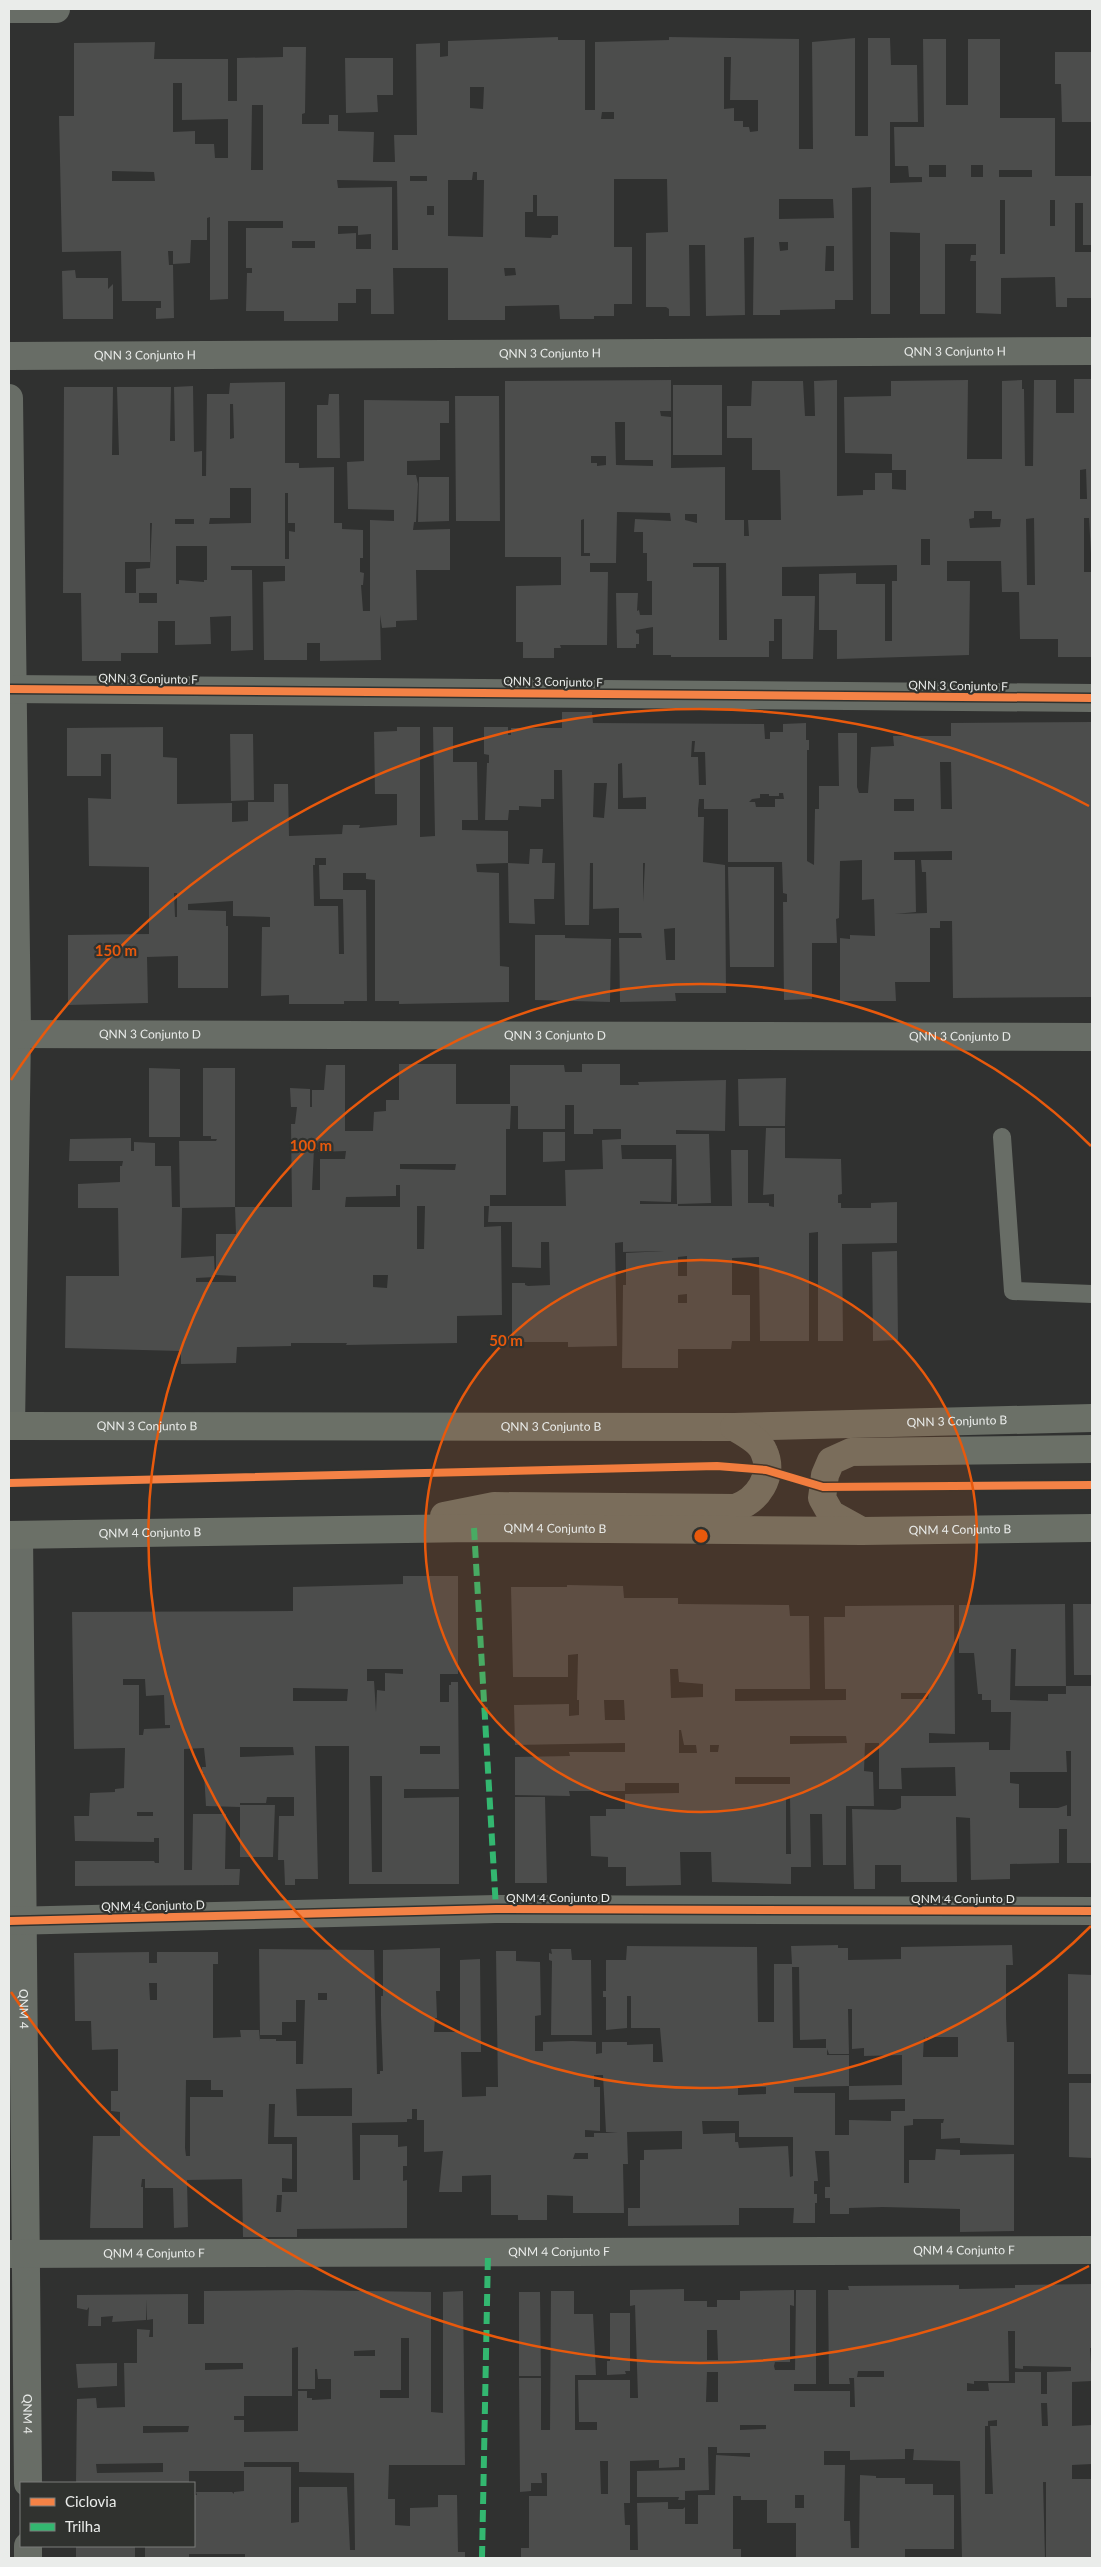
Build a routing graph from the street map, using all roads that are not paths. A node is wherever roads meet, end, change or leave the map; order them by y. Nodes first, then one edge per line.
1 (9, 9) edge
2 (56, 9) edge
3 (1092, 351) edge
4 (9, 356) edge
5 (9, 398) edge
6 (11, 689) edge
7 (1092, 698) edge
8 (13, 1034) edge
9 (1092, 1037) edge
10 (1002, 1137) dead end
11 (1092, 1294) edge
12 (1092, 1418) edge
13 (10, 1426) edge
14 (734, 1427) junction
15 (1092, 1449) edge
16 (1092, 1528) edge
17 (376, 1529) junction
18 (862, 1531) junction
19 (14, 1535) edge
20 (1092, 1910) edge
21 (16, 1921) edge
22 (1092, 2250) edge
23 (18, 2254) edge
24 (28, 2482) edge

1 - 2 street
3 - 4 street, QNN 3 Conjunto H
5 - 6 street
6 - 7 street, QNN 3 Conjunto F
6 - 8 street
8 - 9 street, QNN 3 Conjunto D
8 - 13 street
10 - 11 lane
12 - 14 main road, QNN 3 Conjunto B
13 - 14 main road, QNN 3 Conjunto B
14 - 17 main road
15 - 18 main road
16 - 18 main road, QNM 4 Conjunto B
17 - 18 main road, QNM 4 Conjunto B
17 - 19 main road, QNM 4 Conjunto B
19 - 21 street, QNM 4
20 - 21 street, QNM 4 Conjunto D
21 - 23 street, QNM 4
22 - 23 street, QNM 4 Conjunto F
23 - 24 street, QNM 4

